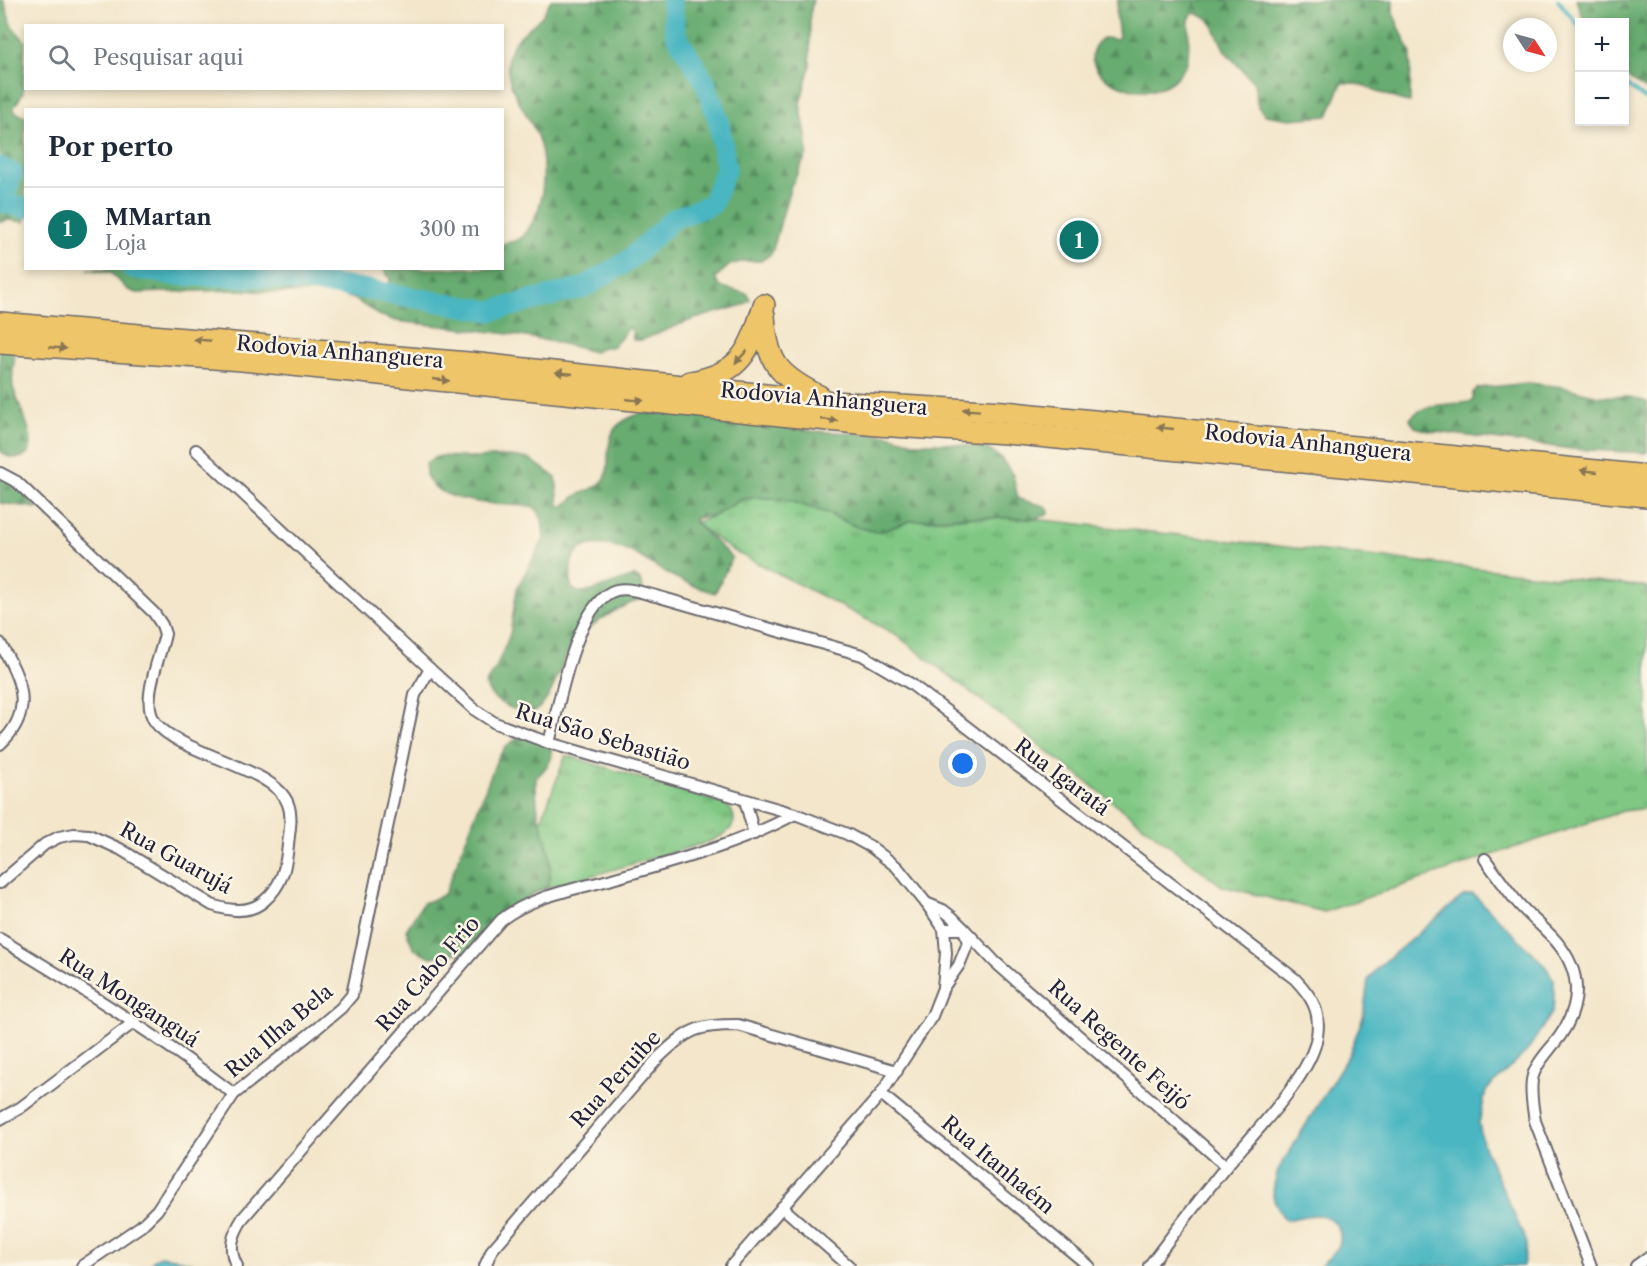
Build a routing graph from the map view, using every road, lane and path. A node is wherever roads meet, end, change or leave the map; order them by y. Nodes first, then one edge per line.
1 (0, 323) edge
2 (0, 343) edge
3 (668, 385) junction
4 (831, 402) junction
5 (196, 450) dead end
6 (0, 473) edge
7 (1647, 476) edge
8 (1647, 496) edge
9 (0, 643) edge
10 (430, 669) junction
11 (549, 742) junction
12 (0, 744) edge
13 (745, 800) junction
14 (795, 814) junction
15 (754, 834) junction
16 (1485, 859) dead end
17 (0, 883) edge
18 (926, 903) junction
19 (944, 929) junction
20 (964, 929) junction
21 (0, 939) edge
22 (946, 953) junction
23 (986, 953) junction
24 (964, 955) junction
25 (943, 988) junction
26 (133, 1023) junction
27 (897, 1071) junction
28 (234, 1094) junction
29 (881, 1094) junction
30 (0, 1119) edge
31 (1227, 1166) junction
32 (782, 1207) junction
33 (1647, 1258) edge
34 (82, 1266) edge
35 (237, 1266) edge
36 (485, 1266) edge
37 (731, 1266) edge
38 (849, 1266) edge
39 (1089, 1266) edge
40 (1149, 1266) edge
41 (1591, 1266) edge
42 (1636, 1266) edge

3 -> 1 highway, Rodovia Anhanguera
2 -> 8 highway, Rodovia Anhanguera
3 - 4 highway, Rodovia Anhanguera
4 -> 3 highway
7 -> 4 highway, Rodovia Anhanguera
5 - 10 street, Rua São Sebastião
6 - 17 street, Rua Guarujá
9 - 12 street
10 - 11 street, Rua São Sebastião
10 - 28 street, Rua Ilha Bela
11 - 13 street, Rua São Sebastião
11 - 31 street, Rua Igaratá
13 - 14 street, Rua São Sebastião
13 - 15 street
14 - 15 street, Rua Cabo Frio
14 - 18 street, Rua São Sebastião
15 - 35 street, Rua Cabo Frio
16 - 41 street
18 - 19 street, Rua São Sebastião
18 - 20 street, Rua São Sebastião
19 - 20 street
19 - 22 street, Rua São Sebastião
20 - 23 street, Rua Regente Feijó
20 - 24 street
21 - 26 street, Rua Monganguá
22 - 24 street
22 - 25 street, Rua São Sebastião
23 - 24 street
23 - 31 street, Rua Regente Feijó
24 - 25 street, Rua São Sebastião
25 - 27 street, Rua São Sebastião
26 - 28 street, Rua Monganguá
26 - 30 street
27 - 29 street, Rua São Sebastião
27 - 36 street, Rua Peruibe
28 - 34 street, Rua Ilha Bela
29 - 32 street, Rua São Sebastião
29 - 39 street, Rua Itanhaém
31 - 40 street, Rua Igaratá
32 - 37 street, Rua São Sebastião
32 - 38 street
33 - 42 street

